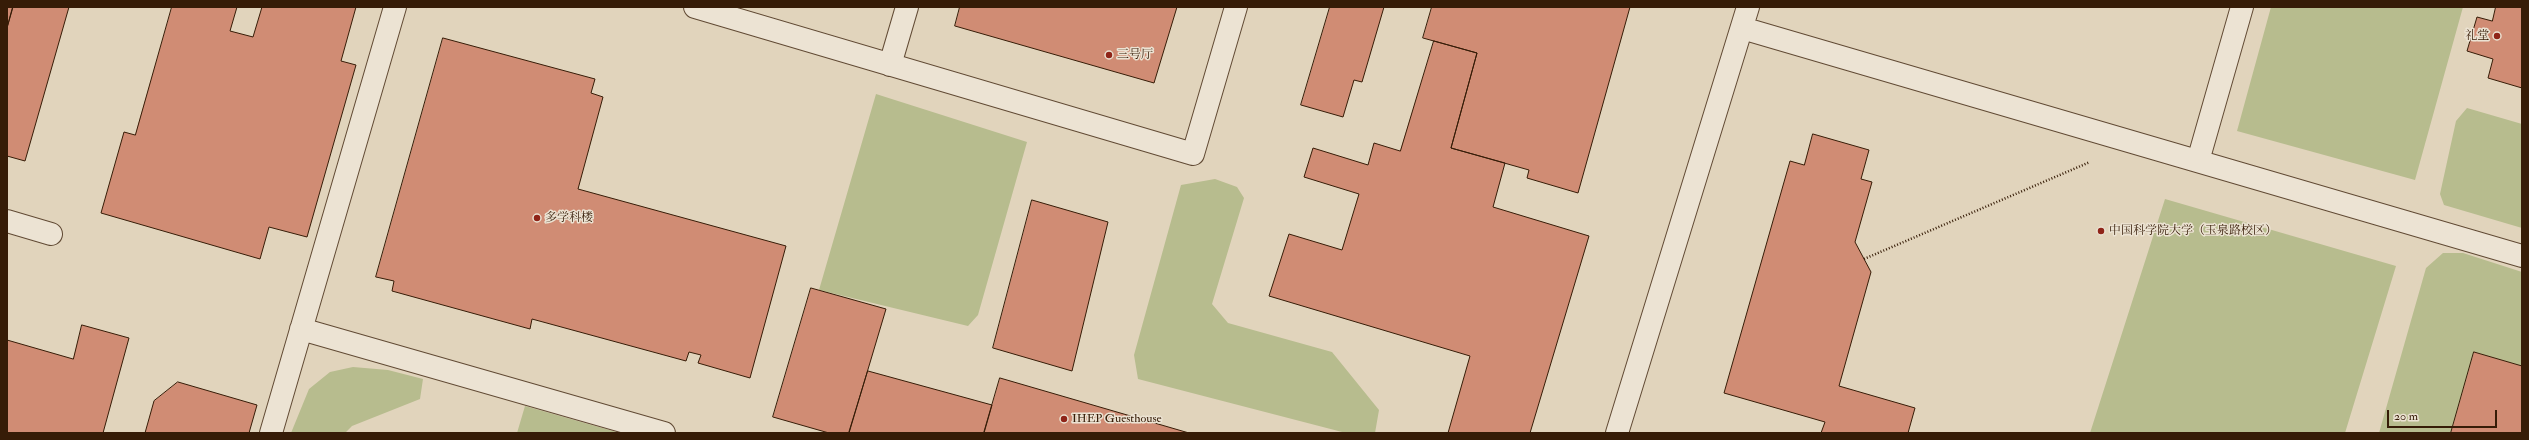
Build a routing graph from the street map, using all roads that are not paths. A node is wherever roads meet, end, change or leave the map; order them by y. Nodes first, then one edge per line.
1 (395, 7) edge
2 (695, 7) edge
3 (907, 7) edge
4 (1236, 7) edge
5 (1748, 7) edge
6 (2242, 7) edge
7 (1742, 28) junction
8 (890, 66) junction
9 (2198, 162) junction
10 (7, 221) edge
11 (51, 234) dead end
12 (2522, 256) edge
13 (301, 329) junction
14 (271, 433) edge
15 (664, 433) edge
16 (1617, 433) edge

1 - 13 street
2 - 8 street
3 - 8 street
4 - 8 street
5 - 7 street
6 - 9 street
7 - 9 street
7 - 16 street
9 - 12 street
10 - 11 street
13 - 14 street
13 - 15 street

